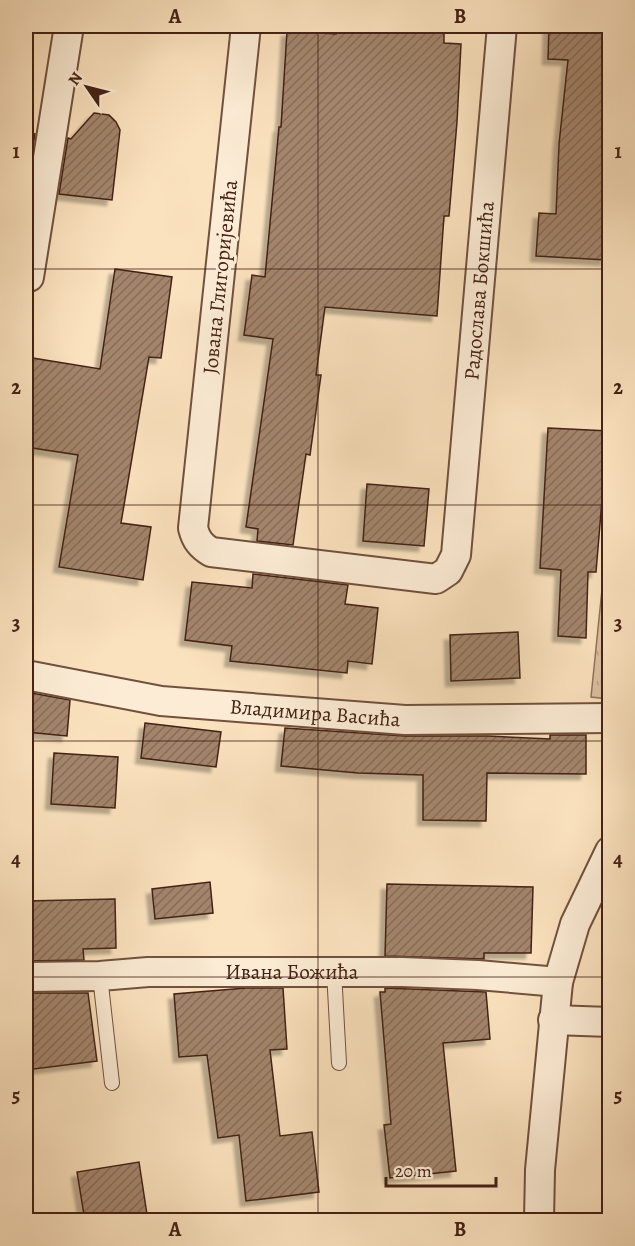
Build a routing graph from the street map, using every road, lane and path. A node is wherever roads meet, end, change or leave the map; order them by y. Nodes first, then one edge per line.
1 (69, 26) edge
2 (246, 26) edge
3 (502, 26) edge
4 (30, 277) dead end
5 (456, 555) joint
6 (26, 675) edge
7 (609, 718) edge
8 (609, 850) edge
9 (334, 971) junction
10 (100, 976) junction
11 (26, 977) edge
12 (558, 982) junction
13 (553, 1020) junction
14 (609, 1022) edge
15 (339, 1064) dead end
16 (112, 1083) dead end
17 (539, 1221) edge

1 - 4 street
2 - 5 street, Јована Глигоријевића
3 - 5 street, Радослава Бокшића
6 - 7 street, Владимира Васића
8 - 12 street
9 - 10 street, Ивана Божића
9 - 12 street, Ивана Божића
9 - 15 lane
10 - 11 street, Ивана Божића
10 - 16 lane
12 - 13 street
13 - 14 street
13 - 17 street

